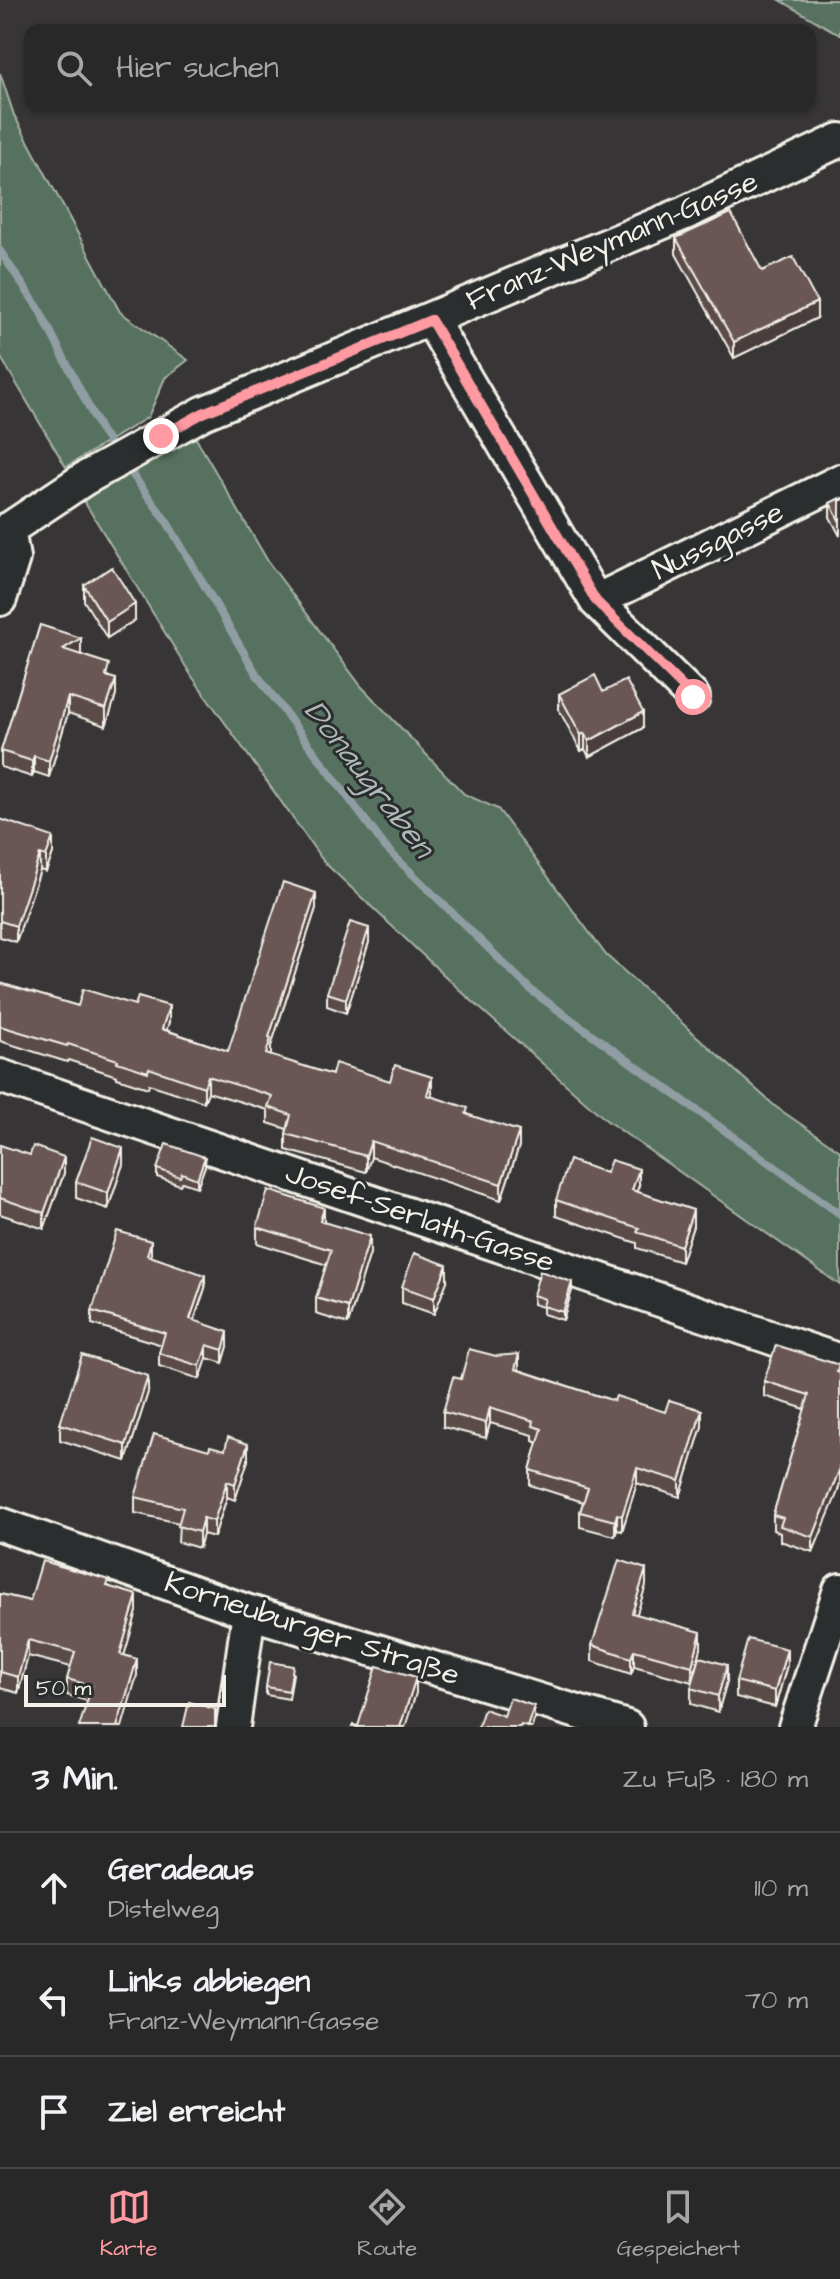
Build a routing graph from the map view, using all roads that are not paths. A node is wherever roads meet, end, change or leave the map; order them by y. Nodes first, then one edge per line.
1 (840, 140) edge
2 (431, 320) junction
3 (840, 481) edge
4 (4, 532) edge
5 (0, 599) edge
6 (596, 601) junction
7 (693, 697) dead end
8 (0, 1076) edge
9 (840, 1361) edge
10 (0, 1524) edge
11 (840, 1590) edge
12 (249, 1612) junction
13 (233, 1727) edge
14 (627, 1727) edge
15 (795, 1727) edge

1 - 2 street, Franz-Weymann-Gasse
2 - 4 street, Franz-Weymann-Gasse
2 - 6 street
3 - 6 street, Nussgasse
4 - 5 street
6 - 7 street
8 - 9 street, Josef-Serlath-Gasse
10 - 12 street, Korneuburger Straße
11 - 15 street
12 - 13 street
12 - 14 street, Korneuburger Straße

